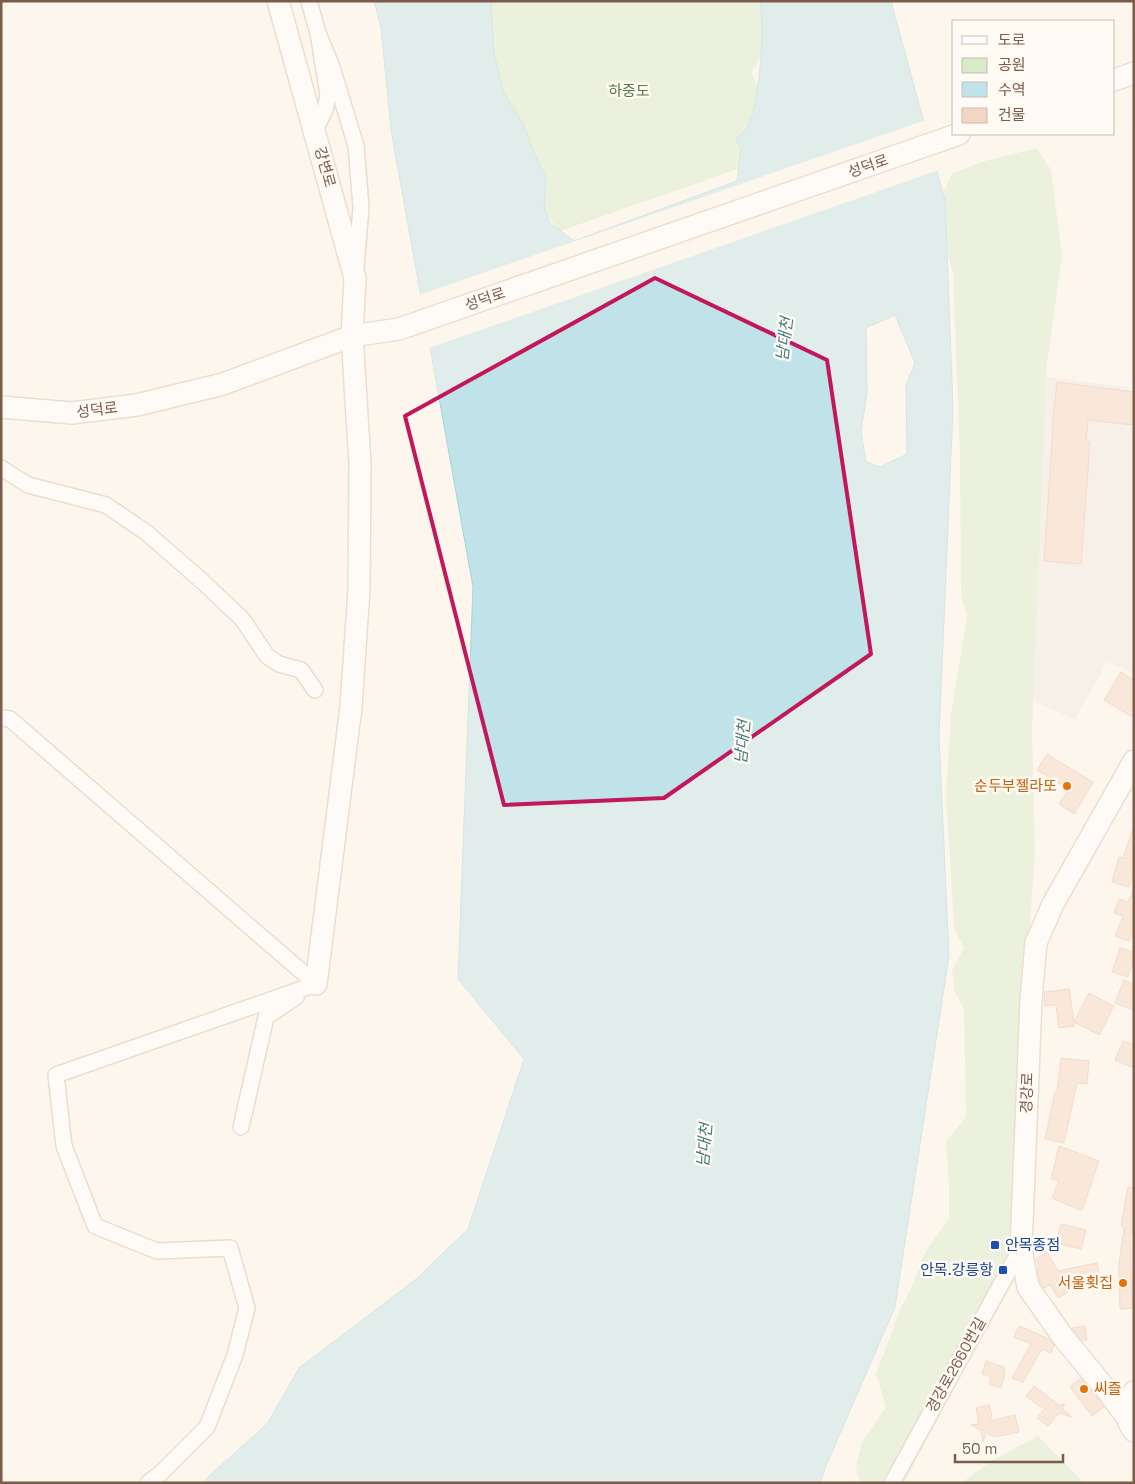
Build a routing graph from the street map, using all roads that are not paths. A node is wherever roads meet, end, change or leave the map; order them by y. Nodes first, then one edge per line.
1 (278, 1) edge
2 (309, 1) edge
3 (318, 32) junction
4 (1134, 73) edge
5 (1115, 80) edge
6 (315, 130) junction
7 (956, 135) edge
8 (355, 278) junction
9 (352, 336) junction
10 (1, 407) edge
11 (1, 468) edge
12 (315, 690) dead end
13 (1, 718) edge
14 (1134, 761) edge
15 (316, 984) junction
16 (241, 1127) dead end
17 (1021, 1248) junction
18 (1134, 1392) edge
19 (1130, 1424) edge
20 (148, 1483) edge
21 (892, 1483) edge

1 - 6 street, 강변로
2 - 3 street
3 - 6 street
3 - 8 street
4 - 5 street
6 - 8 street, 강변로
7 - 9 street, 성덕로
8 - 9 street, 강변로
9 - 10 street, 성덕로
9 - 15 street, 강변로
11 - 12 street
13 - 15 street
14 - 17 street, 경강로
15 - 16 street
15 - 20 street
17 - 19 street, 경강로
17 - 21 street, 경강로2660번길
18 - 19 street

